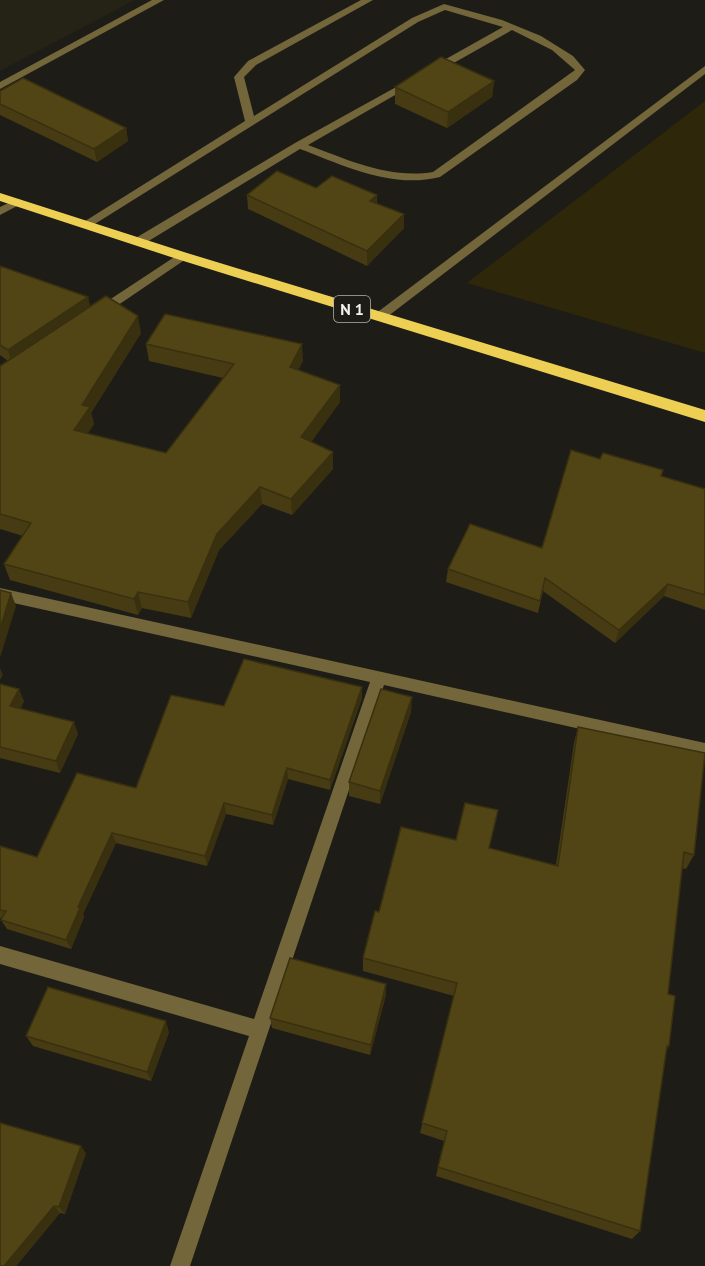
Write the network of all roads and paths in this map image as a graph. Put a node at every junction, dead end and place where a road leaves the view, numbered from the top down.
1 (159, 0) edge
2 (368, 0) edge
3 (429, 0) edge
4 (444, 7) junction
5 (511, 27) junction
6 (705, 69) edge
7 (0, 86) edge
8 (250, 123) junction
9 (299, 145) junction
10 (0, 197) edge
11 (17, 202) junction
12 (0, 212) edge
13 (86, 225) junction
14 (138, 242) junction
15 (182, 256) junction
16 (379, 317) junction
17 (86, 321) edge
18 (705, 416) edge
19 (0, 594) edge
20 (379, 678) junction
21 (705, 750) edge
22 (0, 955) edge
23 (260, 1030) junction
24 (180, 1266) edge

1 - 7 street
2 - 8 street
3 - 4 street
4 - 5 street
4 - 8 street
5 - 9 street
5 - 9 street
6 - 16 street
8 - 13 street
9 - 14 street
10 - 11 highway, N 1
11 - 12 street
11 - 13 highway, N 1
13 - 14 highway, N 1
14 - 15 highway, N 1
15 - 16 highway, N 1
15 - 17 street
16 - 18 highway, N 1
19 - 20 street
20 - 21 street
20 - 23 street
22 - 23 street
23 - 24 street

